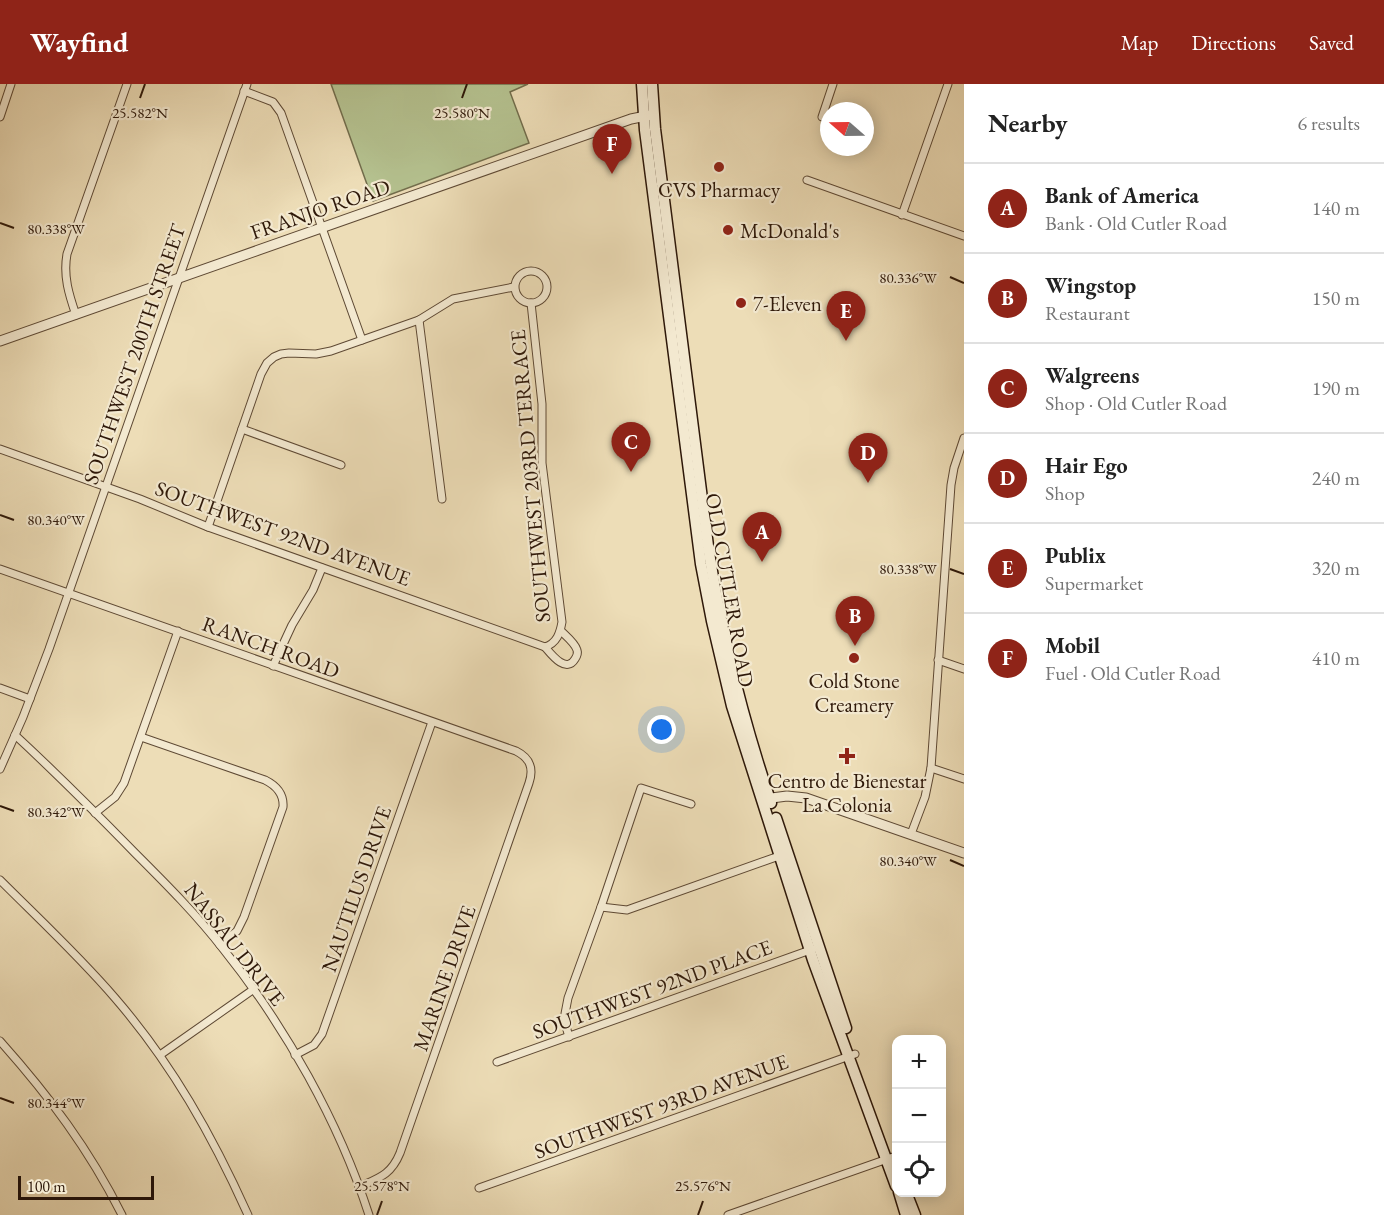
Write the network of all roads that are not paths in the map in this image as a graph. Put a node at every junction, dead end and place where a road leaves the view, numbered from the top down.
1 (11, 84) edge
2 (127, 84) edge
3 (642, 84) edge
4 (652, 84) edge
5 (833, 84) edge
6 (948, 84) edge
7 (246, 87) edge
8 (827, 102) edge
9 (649, 115) junction
10 (0, 117) edge
11 (807, 180) dead end
12 (902, 214) junction
13 (322, 228) junction
14 (964, 236) edge
15 (178, 278) junction
16 (514, 287) junction
17 (531, 303) junction
18 (76, 315) junction
19 (419, 320) junction
20 (362, 340) junction
21 (0, 341) edge
22 (687, 416) junction
23 (242, 429) junction
24 (964, 438) edge
25 (0, 449) edge
26 (341, 465) dead end
27 (105, 487) junction
28 (442, 499) dead end
29 (695, 514) junction
30 (208, 527) junction
31 (706, 528) junction
32 (322, 568) junction
33 (0, 569) edge
34 (68, 593) junction
35 (716, 620) junction
36 (178, 631) junction
37 (561, 631) junction
38 (544, 647) junction
39 (938, 660) junction
40 (273, 666) junction
41 (964, 669) edge
42 (0, 688) edge
43 (30, 699) junction
44 (432, 722) junction
45 (15, 735) junction
46 (141, 737) junction
47 (529, 761) joint
48 (931, 768) junction
49 (0, 769) edge
50 (964, 779) edge
51 (766, 799) junction
52 (691, 804) dead end
53 (95, 813) junction
54 (911, 834) junction
55 (964, 853) edge
56 (779, 856) junction
57 (0, 880) edge
58 (601, 907) junction
59 (220, 945) junction
60 (814, 949) junction
61 (254, 989) junction
62 (569, 1037) junction
63 (0, 1041) edge
64 (160, 1055) junction
65 (295, 1055) junction
66 (852, 1055) junction
67 (497, 1062) dead end
68 (892, 1161) edge
69 (359, 1187) junction
70 (478, 1188) dead end
71 (901, 1197) edge
72 (908, 1197) edge
73 (122, 1215) edge
74 (248, 1215) edge
75 (369, 1215) edge
76 (728, 1215) edge
77 (906, 1215) edge
78 (915, 1215) edge

1 - 10 street
2 - 18 street
3 - 9 main road, OLD CUTLER ROAD
4 - 9 main road, OLD CUTLER ROAD
5 - 8 street
6 - 12 street
7 - 13 street
7 - 15 street, SOUTHWEST 200TH STREET
9 - 13 street, FRANJO ROAD
9 - 22 main road, OLD CUTLER ROAD
11 - 12 street
12 - 14 street
13 - 15 street, FRANJO ROAD
13 - 20 street
15 - 18 street, FRANJO ROAD
15 - 27 street, SOUTHWEST 200TH STREET
16 - 17 street
16 - 17 street
16 - 19 street
17 - 37 street, SOUTHWEST 203RD TERRACE
18 - 21 street, FRANJO ROAD
19 - 20 street
19 - 28 street
20 - 23 street
22 - 29 main road, OLD CUTLER ROAD
22 - 31 main road, OLD CUTLER ROAD
23 - 26 street
23 - 30 street
24 - 39 street
25 - 27 street, SOUTHWEST 92ND AVENUE
27 - 30 street, SOUTHWEST 92ND AVENUE
27 - 34 street, SOUTHWEST 200TH STREET
29 - 31 main road
29 - 35 main road, OLD CUTLER ROAD
30 - 32 street, SOUTHWEST 92ND AVENUE
31 - 35 main road, OLD CUTLER ROAD
32 - 38 street, SOUTHWEST 92ND AVENUE
32 - 40 street
33 - 34 street, RANCH ROAD
34 - 36 street, RANCH ROAD
34 - 43 street, SOUTHWEST 200TH STREET
35 - 51 main road, OLD CUTLER ROAD
36 - 40 street, RANCH ROAD
36 - 46 street
37 - 38 street, SOUTHWEST 203RD TERRACE
37 - 38 street, SOUTHWEST 92ND AVENUE
39 - 41 street
39 - 48 street
40 - 44 street, RANCH ROAD
42 - 43 street
43 - 45 street, SOUTHWEST 200TH STREET
44 - 47 street, RANCH ROAD
44 - 65 street, NAUTILUS DRIVE
45 - 49 street, SOUTHWEST 200TH STREET
45 - 53 street, NASSAU DRIVE
46 - 53 street
46 - 59 street
47 - 69 street, MARINE DRIVE
48 - 50 street
48 - 54 street
51 - 54 street
51 - 56 main road, OLD CUTLER ROAD
51 - 60 main road, OLD CUTLER ROAD
52 - 58 street
53 - 59 street, NASSAU DRIVE
54 - 55 street
56 - 58 street
56 - 60 main road, OLD CUTLER ROAD
57 - 64 street
58 - 62 street
59 - 61 street, NASSAU DRIVE
60 - 62 street, SOUTHWEST 92ND PLACE
60 - 66 main road, OLD CUTLER ROAD
61 - 64 street
61 - 65 street, NASSAU DRIVE
62 - 67 street, SOUTHWEST 92ND PLACE
63 - 73 street
64 - 74 street
65 - 69 street, NASSAU DRIVE
66 - 68 main road, OLD CUTLER ROAD
66 - 70 street, SOUTHWEST 93RD AVENUE
68 - 76 street
69 - 75 street, NASSAU DRIVE
71 - 77 main road
72 - 78 main road

